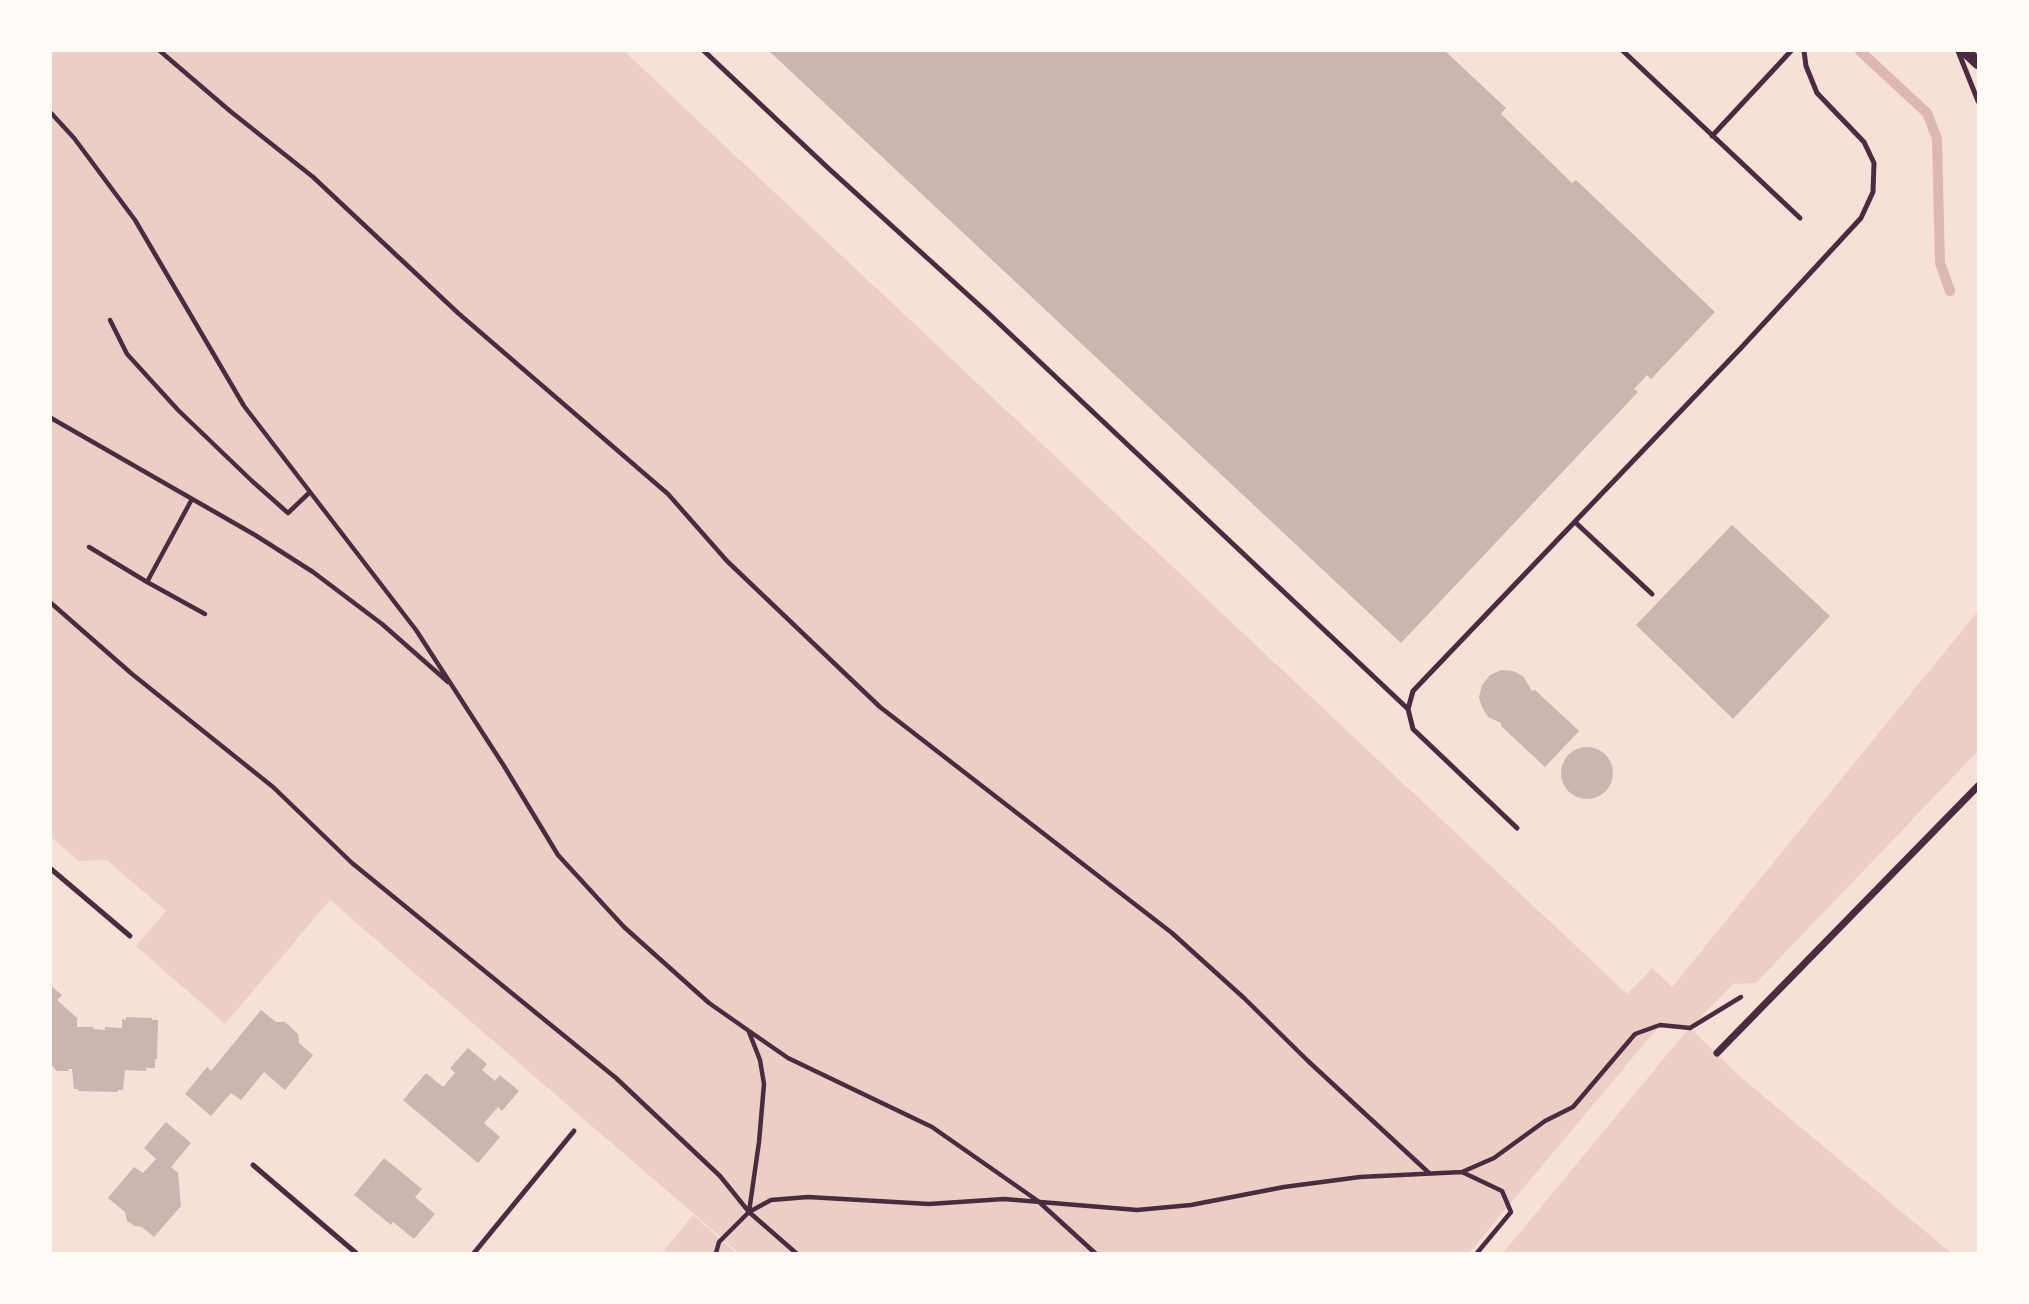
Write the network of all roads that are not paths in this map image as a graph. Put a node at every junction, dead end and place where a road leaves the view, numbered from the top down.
1 (704, 51) edge
2 (1623, 51) edge
3 (1791, 51) edge
4 (1804, 51) edge
5 (1958, 51) edge
6 (1965, 51) edge
7 (1978, 63) edge
8 (1978, 101) edge
9 (1712, 136) junction
10 (1800, 218) dead end
11 (1575, 522) junction
12 (1653, 594) dead end
13 (1408, 709) junction
14 (1978, 786) edge
15 (1517, 828) dead end
16 (51, 869) edge
17 (130, 936) dead end
18 (1717, 1053) dead end
19 (574, 1131) dead end
20 (253, 1165) dead end
21 (356, 1253) edge
22 (474, 1253) edge

1 - 13 lane
2 - 9 lane
3 - 9 lane
4 - 11 lane
5 - 8 lane
6 - 7 street
9 - 10 lane
11 - 12 lane
11 - 13 lane
13 - 15 lane
14 - 18 street
16 - 17 lane
19 - 22 lane
20 - 21 lane

